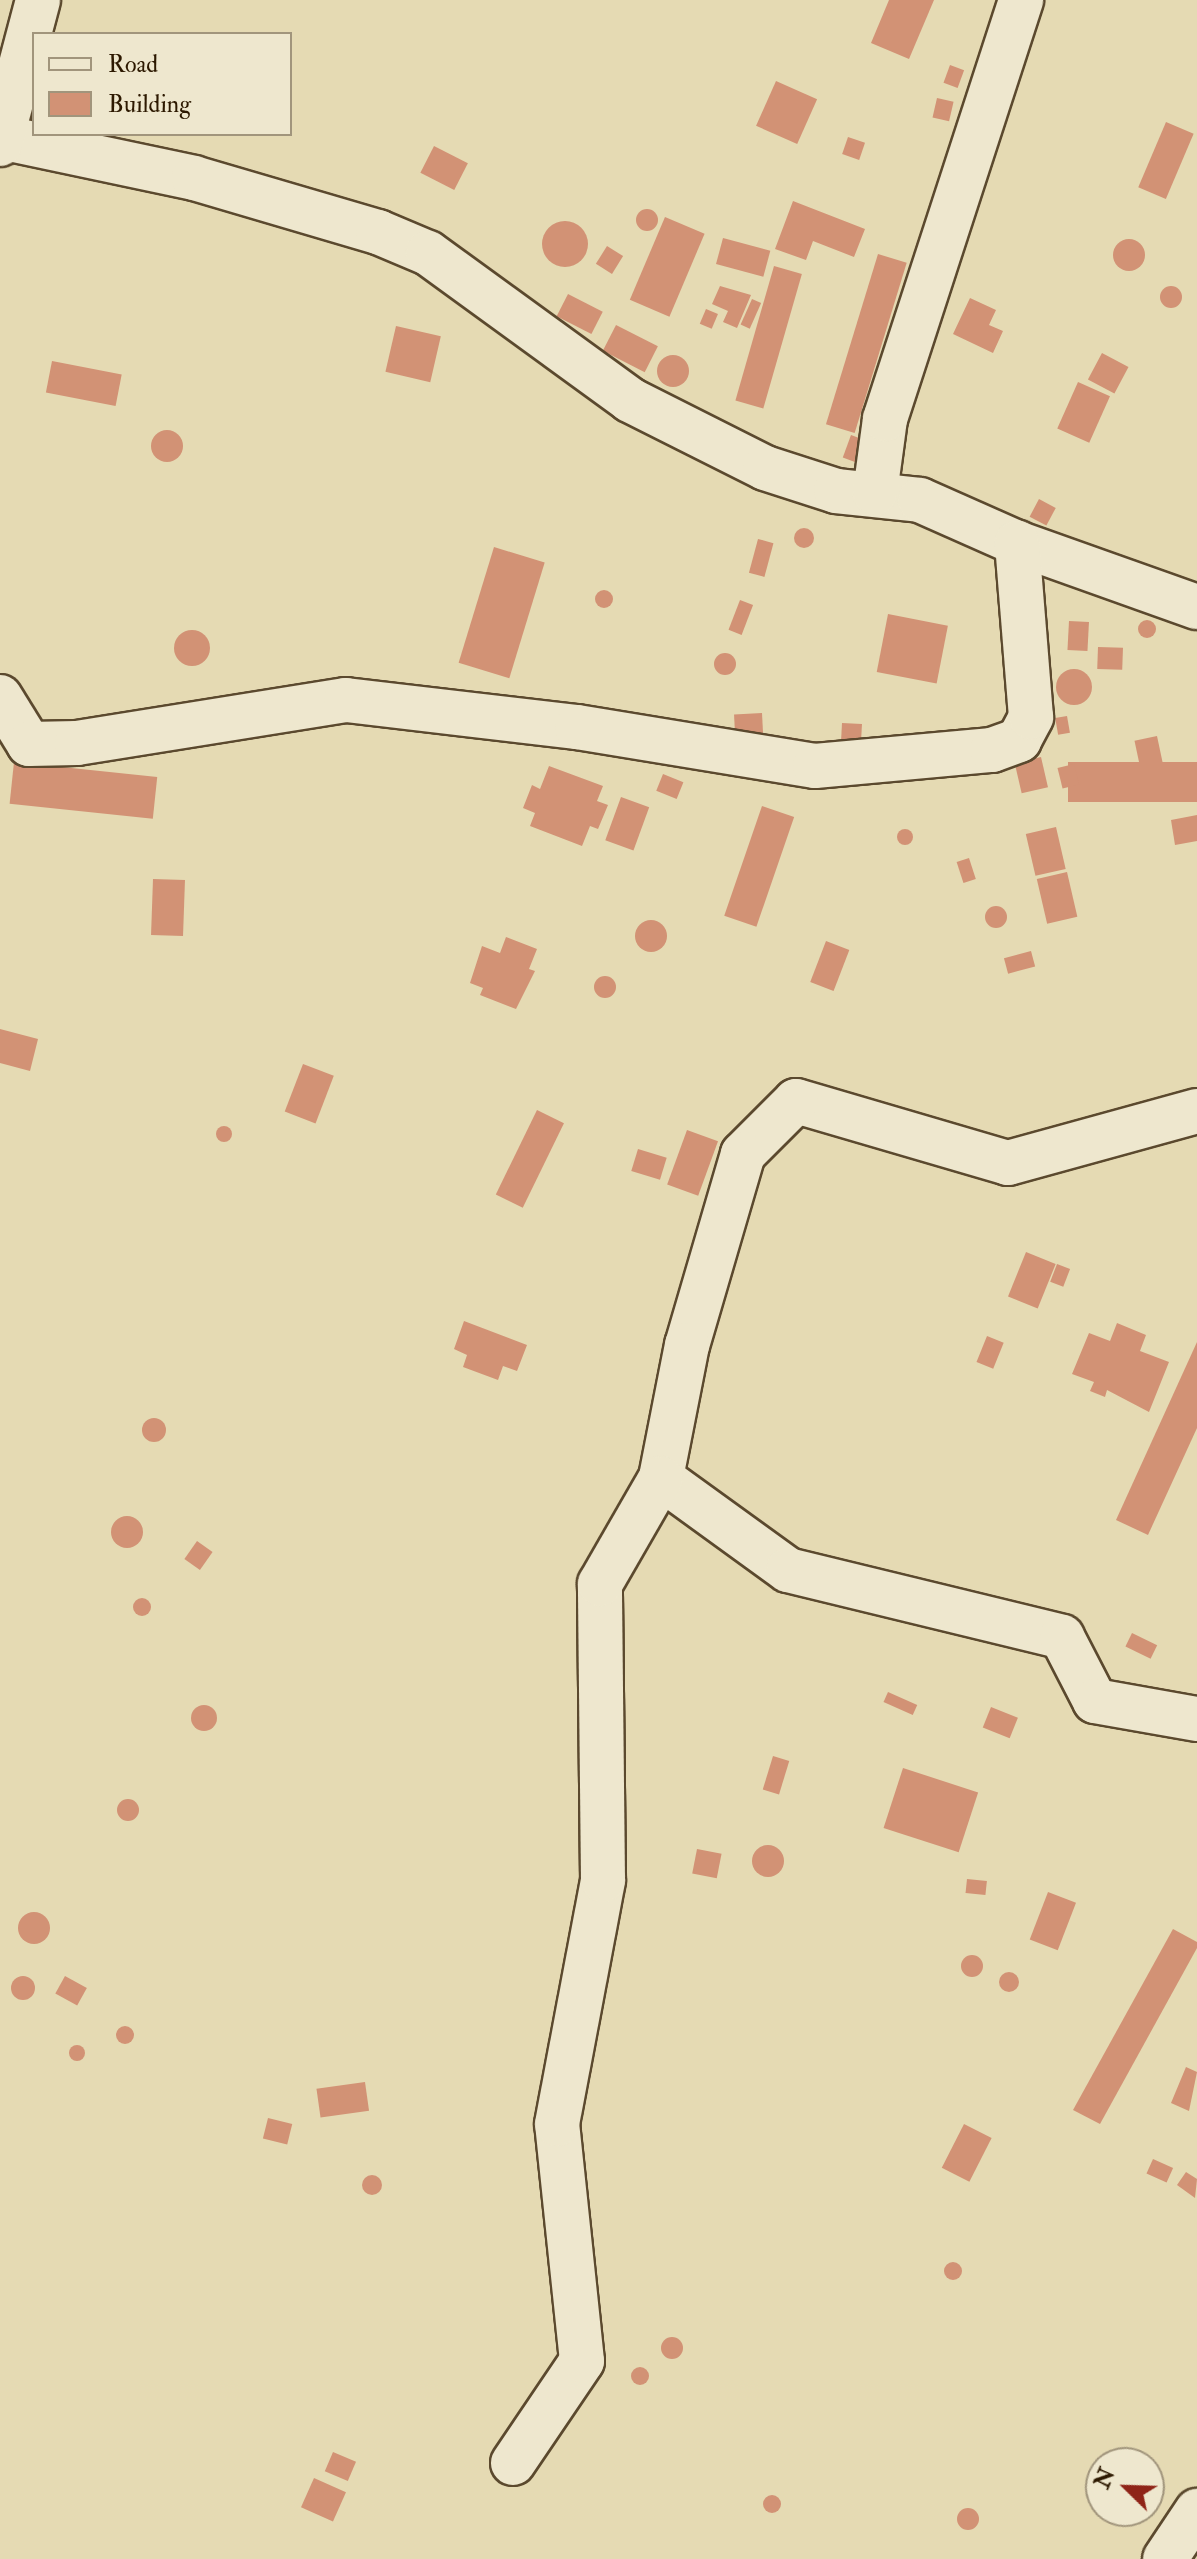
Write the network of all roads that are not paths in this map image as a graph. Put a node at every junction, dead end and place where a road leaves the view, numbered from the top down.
1 (38, 0) edge
2 (1021, 0) edge
3 (1, 140) edge
4 (875, 493) junction
5 (1017, 543) junction
6 (1197, 607) edge
7 (0, 697) edge
8 (1197, 1111) edge
9 (661, 1478) junction
10 (1197, 1719) edge
11 (513, 2463) dead end
12 (1197, 2511) edge
13 (1165, 2559) edge

1 - 3 street
2 - 4 street
3 - 4 street
4 - 5 street
5 - 6 street
5 - 7 street
8 - 9 street
9 - 10 street
9 - 11 street
12 - 13 street

